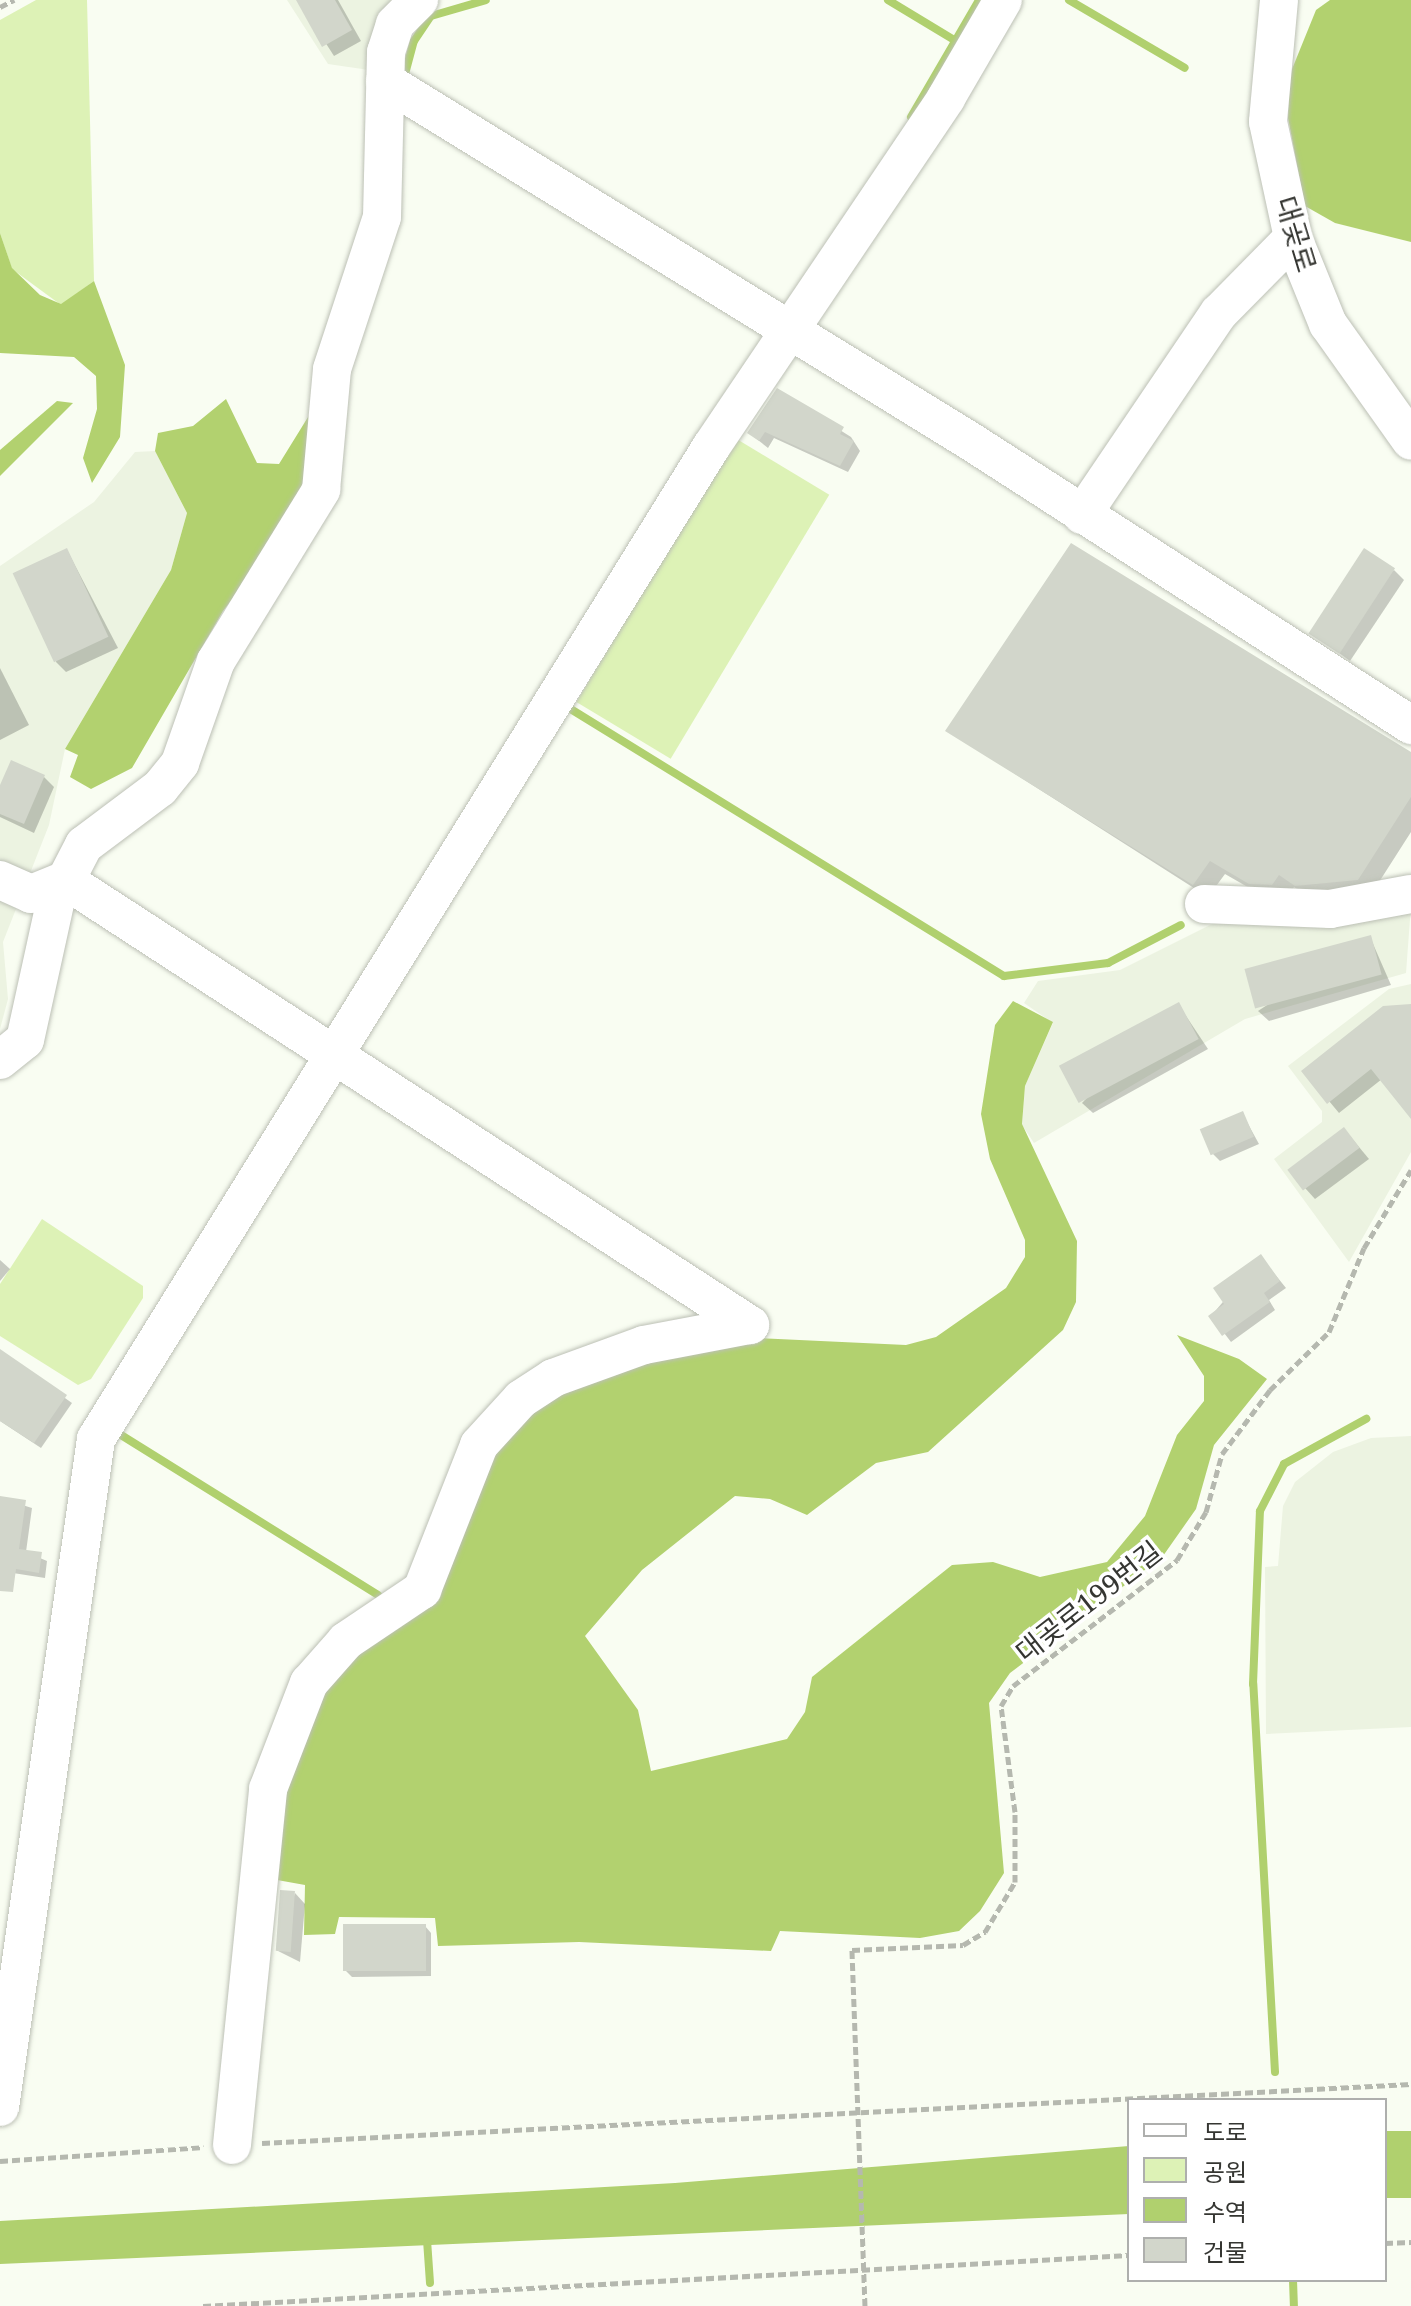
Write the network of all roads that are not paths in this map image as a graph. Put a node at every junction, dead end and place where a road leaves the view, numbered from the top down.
1 (419, 0) edge
2 (1003, 0) edge
3 (1279, 0) edge
4 (385, 81) junction
5 (1293, 238) junction
6 (790, 333) junction
7 (1411, 441) edge
8 (1082, 515) junction
9 (1411, 725) edge
10 (0, 880) edge
11 (65, 880) junction
12 (1411, 894) edge
13 (1204, 904) dead end
14 (333, 1054) junction
15 (0, 1060) edge
16 (0, 2107) edge
17 (232, 2145) road end

1 - 4 street
2 - 6 street
3 - 5 street, 대곶로
4 - 6 street
4 - 11 street
5 - 7 street, 대곶로
5 - 8 street
6 - 8 street
6 - 14 street
8 - 9 street
10 - 11 street
11 - 14 street
11 - 15 street
12 - 13 street
14 - 16 street
14 - 17 street

